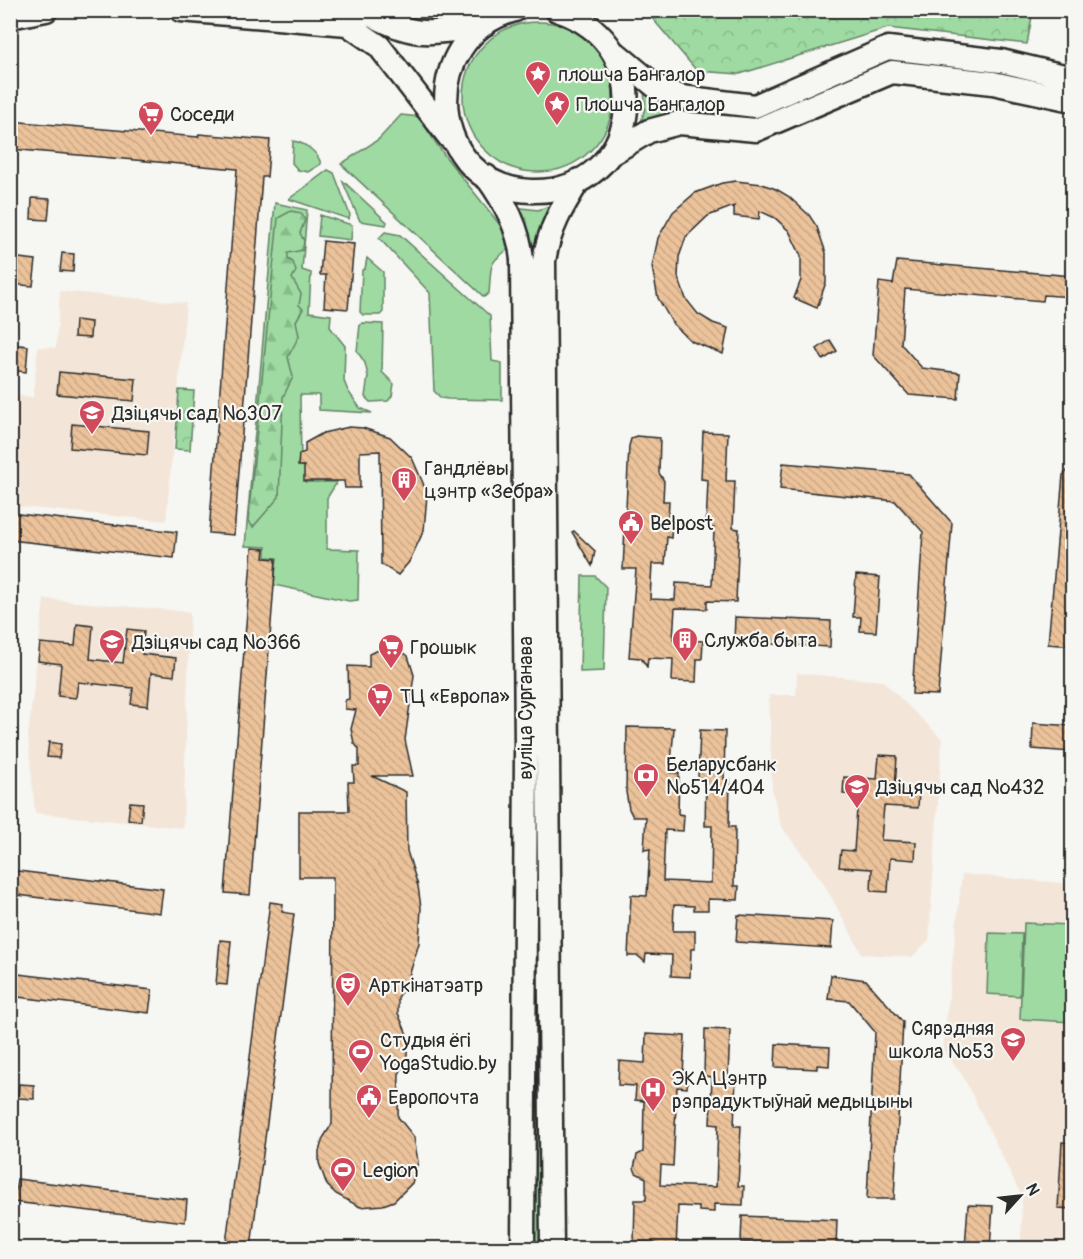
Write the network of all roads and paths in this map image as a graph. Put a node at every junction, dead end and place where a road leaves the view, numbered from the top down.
1 (46, 10) edge
2 (181, 10) edge
3 (364, 10) edge
4 (515, 10) edge
5 (557, 10) edge
6 (10, 17) edge
7 (490, 19) edge
8 (588, 20) edge
9 (614, 52) junction
10 (1072, 78) edge
11 (1072, 100) edge
12 (464, 155) junction
13 (608, 156) junction
14 (486, 176) junction
15 (579, 180) junction
16 (523, 1248) edge
17 (552, 1248) edge

1 - 6 main road
2 - 12 main road
3 - 7 main road
4 - 7 main road
5 - 8 main road
7 - 12 main road
8 - 9 main road
9 - 10 main road
9 - 13 main road
11 - 13 main road
12 - 14 main road
13 - 15 main road
14 - 15 main road
14 - 16 main road, вуліца Сурганава
15 - 17 main road, вуліца Сурганава

